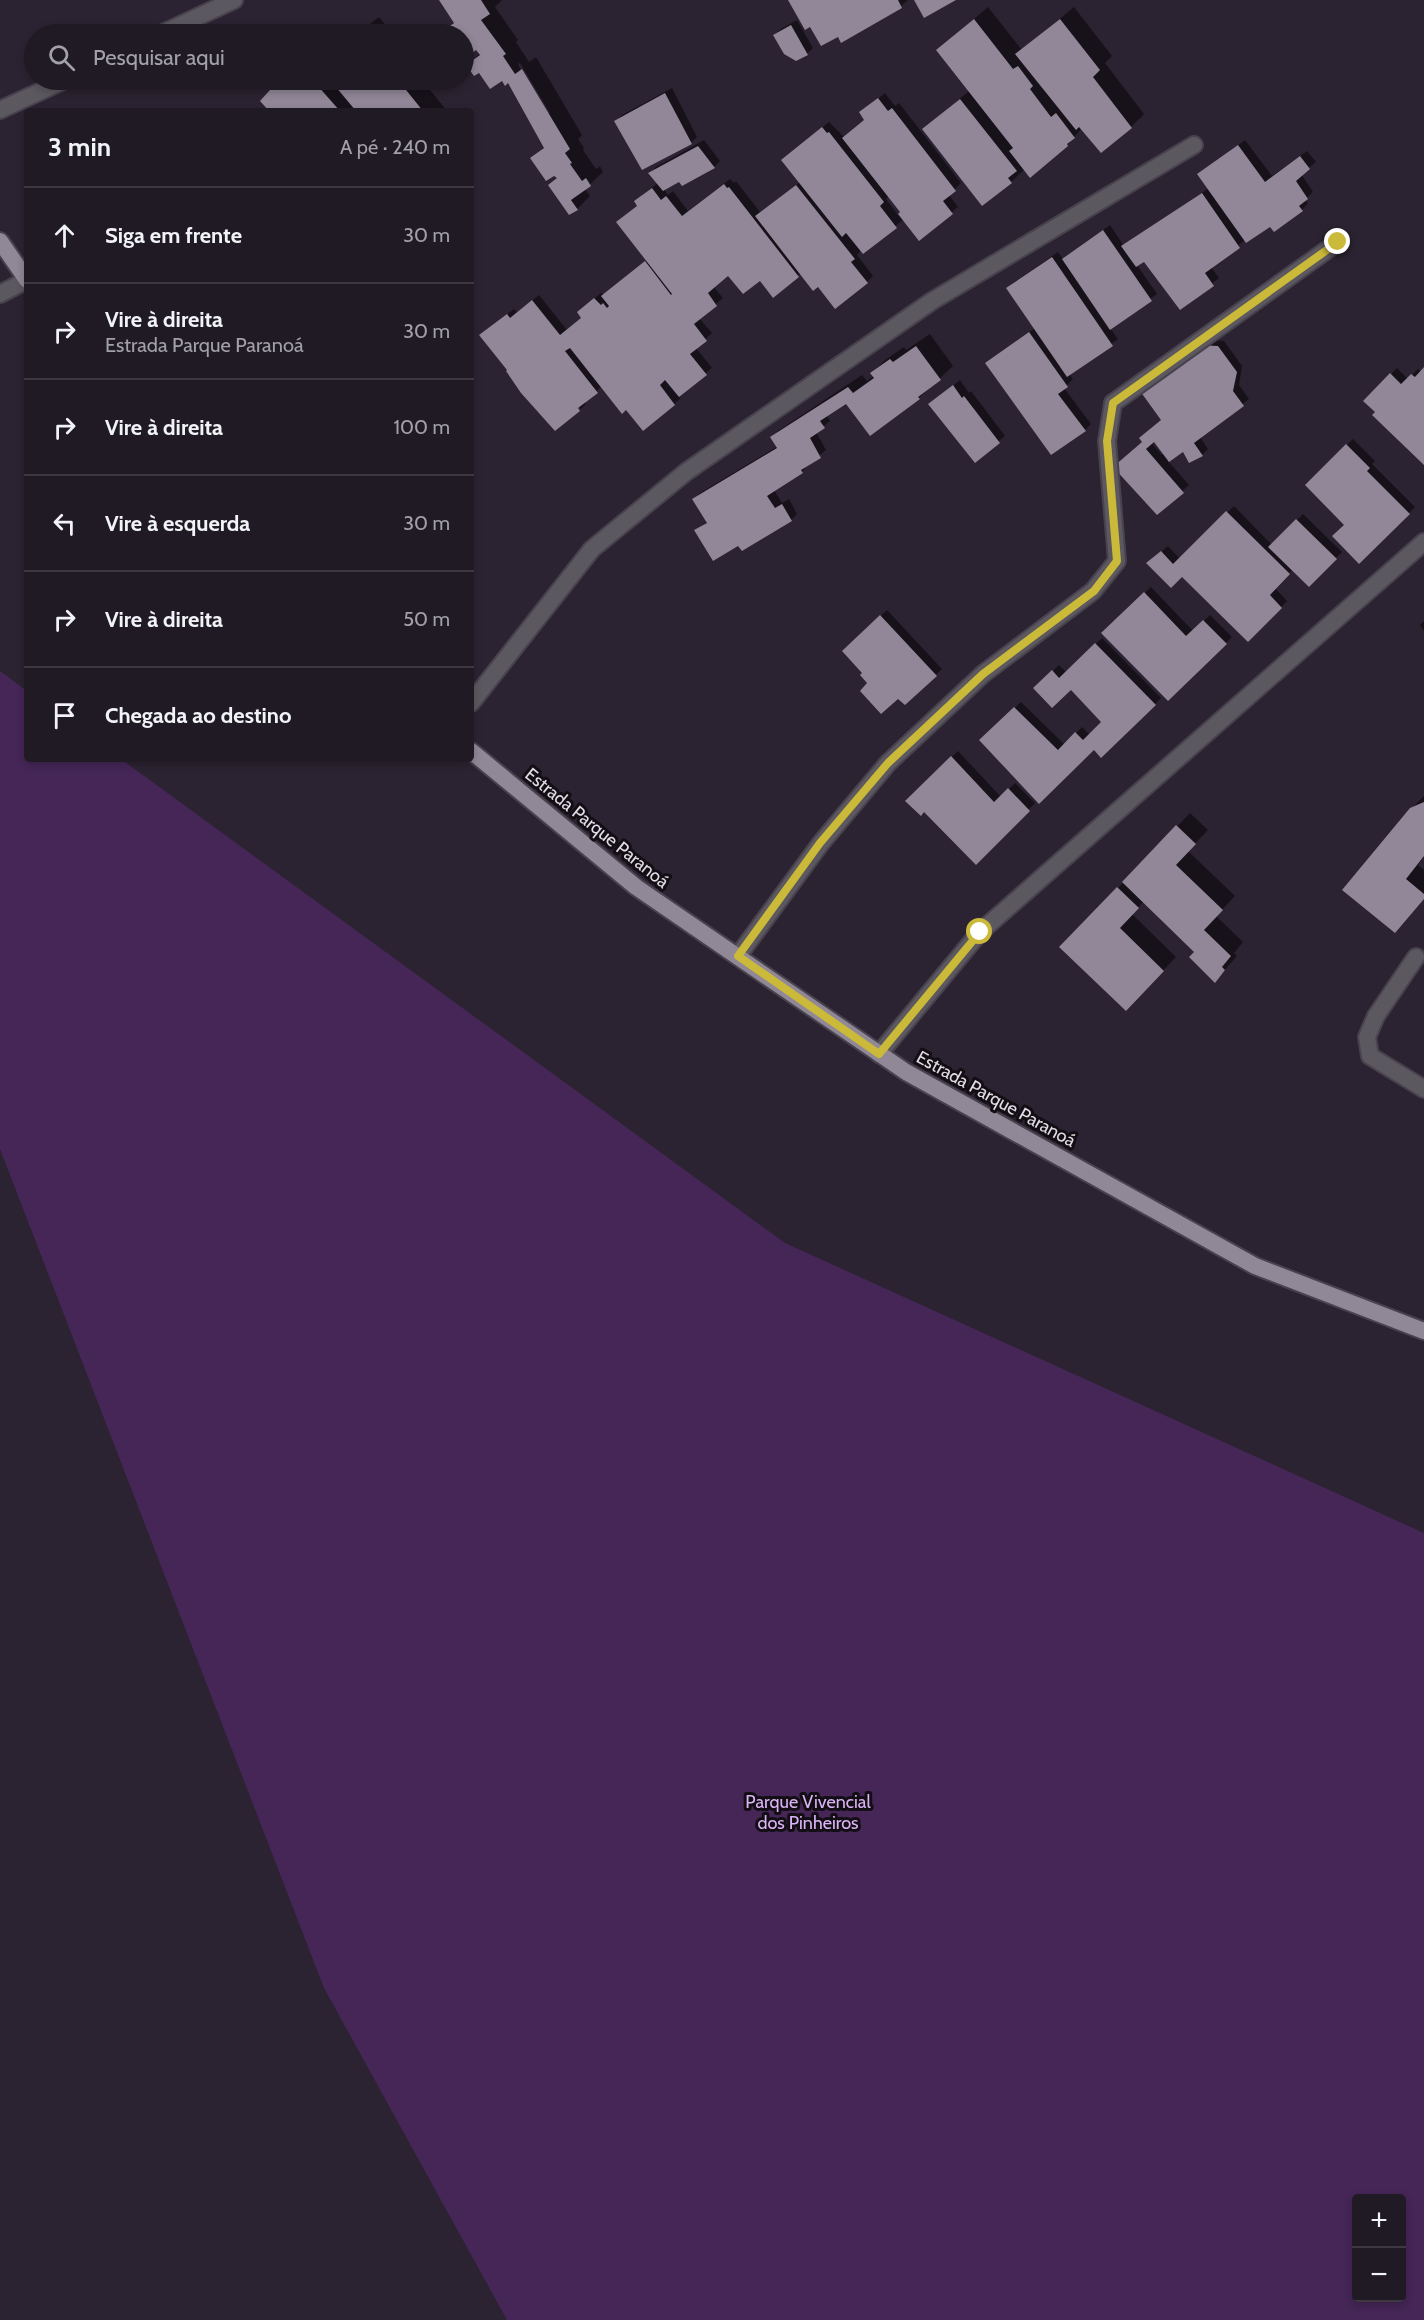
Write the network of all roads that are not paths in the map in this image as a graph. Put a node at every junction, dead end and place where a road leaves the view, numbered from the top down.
1 (234, 0) edge
2 (182, 24) edge
3 (43, 90) edge
4 (0, 110) edge
5 (1194, 145) dead end
6 (0, 241) edge
7 (1338, 242) dead end
8 (24, 276) edge
9 (24, 282) edge
10 (0, 294) edge
11 (1424, 542) edge
12 (474, 699) edge
13 (474, 753) edge
14 (738, 956) junction
15 (1416, 957) dead end
16 (879, 1054) junction
17 (1424, 1089) edge
18 (1424, 1331) edge

1 - 2 street
3 - 4 street
5 - 12 street
6 - 8 main road
7 - 14 street
9 - 10 street
11 - 16 street
13 - 14 main road, Estrada Parque Paranoá
14 - 16 main road, Estrada Parque Paranoá
15 - 17 street
16 - 18 main road, Estrada Parque Paranoá

